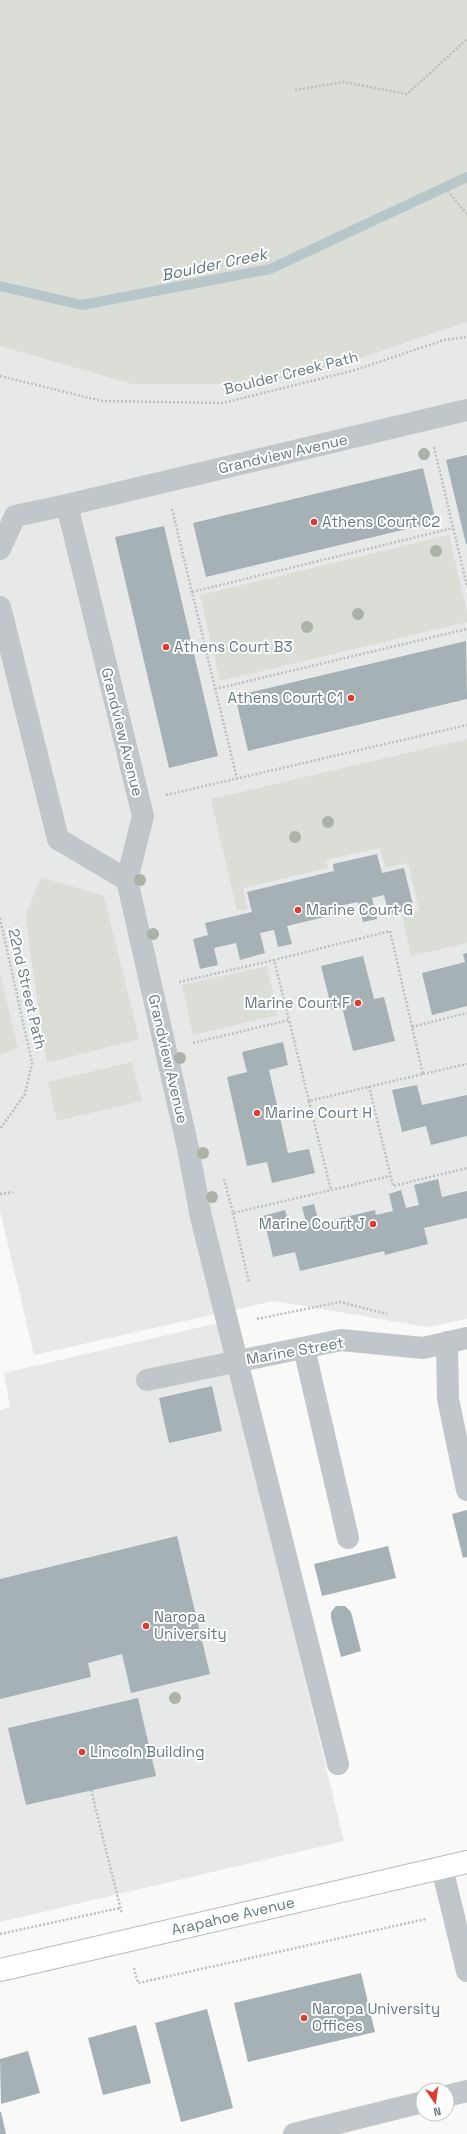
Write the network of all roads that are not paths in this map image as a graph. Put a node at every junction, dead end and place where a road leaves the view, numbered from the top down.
1 (467, 410) edge
2 (66, 505) junction
3 (0, 549) edge
4 (0, 607) edge
5 (127, 880) junction
6 (457, 1340) edge
7 (304, 1348) junction
8 (236, 1360) junction
9 (147, 1380) dead end
10 (467, 1490) edge
11 (348, 1538) dead end
12 (338, 1764) dead end
13 (467, 1862) edge
14 (442, 1868) junction
15 (0, 1970) edge
16 (467, 1972) edge
17 (467, 2091) edge
18 (455, 2094) edge
19 (415, 2104) edge
20 (294, 2134) edge

1 - 2 street, Grandview Avenue
2 - 3 street
2 - 5 street, Grandview Avenue
4 - 5 street
5 - 8 street, Grandview Avenue
6 - 7 street, Marine Street
6 - 10 street
7 - 8 street, Marine Street
7 - 11 street
8 - 9 street, Marine Street
8 - 12 street, Grandview Avenue
13 - 14 main road, Arapahoe Avenue
14 - 15 main road, Arapahoe Avenue
14 - 16 street
17 - 18 street
19 - 20 street

